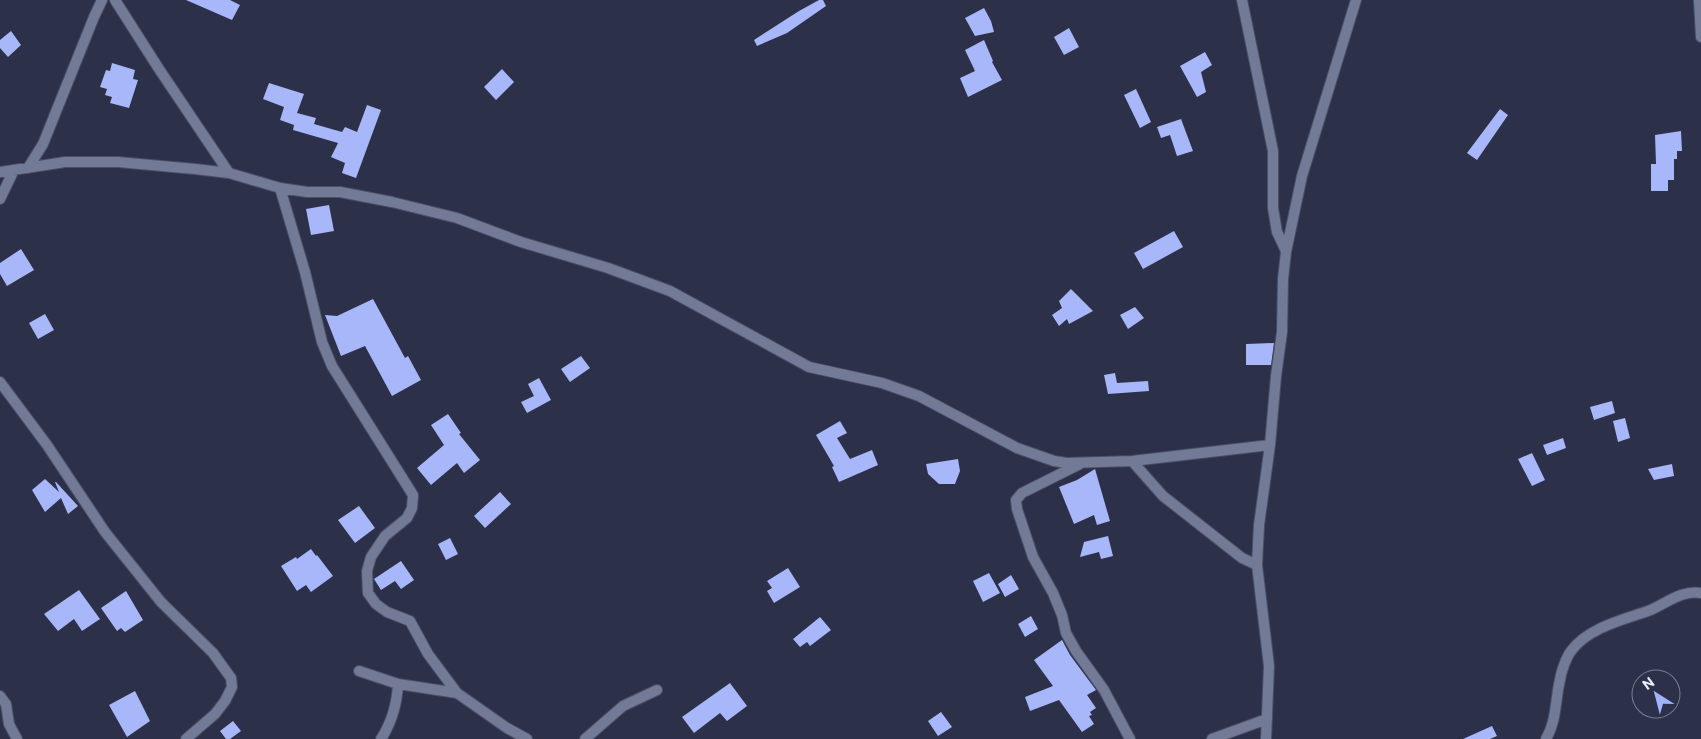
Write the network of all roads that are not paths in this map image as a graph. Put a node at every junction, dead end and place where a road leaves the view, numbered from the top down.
1 (102, 0) edge
2 (115, 0) edge
3 (1242, 0) edge
4 (1356, 0) edge
5 (1699, 0) edge
6 (1701, 37) edge
7 (28, 168) junction
8 (14, 170) junction
9 (0, 172) edge
10 (229, 173) junction
11 (280, 188) junction
12 (0, 199) edge
13 (1286, 252) junction
14 (0, 382) edge
15 (1270, 446) junction
16 (1132, 461) junction
17 (1083, 462) junction
18 (1257, 565) junction
19 (1701, 594) edge
20 (359, 671) dead end
21 (398, 684) junction
22 (657, 690) dead end
23 (457, 693) junction
24 (0, 696) edge
25 (1267, 719) junction
26 (17, 739) edge
27 (186, 739) edge
28 (381, 739) edge
29 (527, 739) edge
30 (585, 739) edge
31 (1130, 739) edge
32 (1212, 739) edge
33 (1266, 739) edge
34 (1546, 739) edge

1 - 7 street
2 - 10 street
3 - 13 street
4 - 13 street
5 - 6 street
7 - 8 street
7 - 10 street
8 - 9 street
8 - 12 street
10 - 11 street
11 - 17 street
11 - 23 street
13 - 15 street
14 - 27 street
15 - 16 street
15 - 18 street
16 - 17 street
16 - 18 street
17 - 31 street
18 - 25 street
19 - 34 street
20 - 21 street
21 - 23 street
21 - 28 street
22 - 30 street
23 - 29 street
24 - 26 street
25 - 32 street
25 - 33 street

